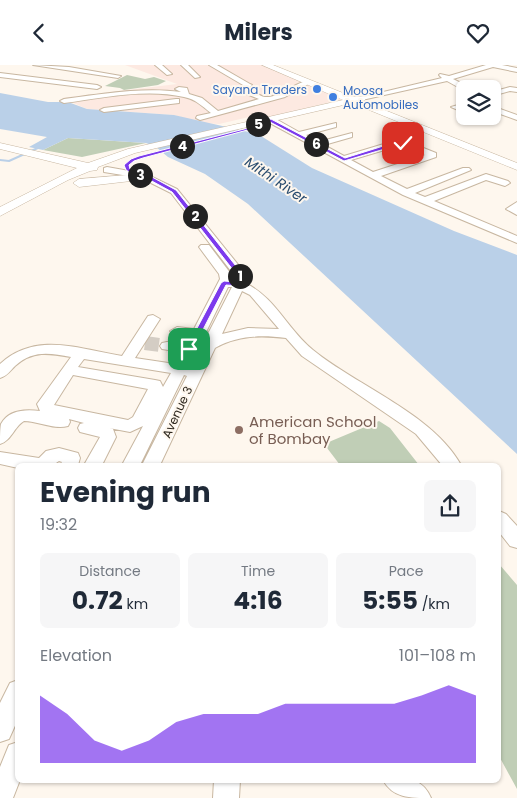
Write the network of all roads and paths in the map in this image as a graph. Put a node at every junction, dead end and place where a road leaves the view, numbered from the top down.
1 (41, 65) edge
2 (158, 65) edge
3 (184, 65) edge
4 (212, 65) edge
5 (266, 65) edge
6 (278, 65) edge
7 (457, 65) edge
8 (493, 65) edge
9 (82, 68) edge
10 (69, 69) dead end
11 (517, 69) edge
12 (107, 70) junction
13 (471, 72) junction
14 (435, 73) dead end
15 (169, 74) dead end
16 (0, 75) edge
17 (118, 76) dead end
18 (19, 77) junction
19 (197, 77) dead end
20 (449, 78) junction
21 (59, 82) junction
22 (309, 82) junction
23 (456, 82) edge
24 (88, 86) junction
25 (173, 86) dead end
26 (97, 87) dead end
27 (517, 90) edge
28 (501, 92) edge
29 (186, 95) junction
30 (282, 95) junction
31 (506, 97) joint
32 (517, 97) edge
33 (197, 99) junction
34 (264, 99) junction
35 (357, 99) junction
36 (64, 101) dead end
37 (293, 101) dead end
38 (501, 102) edge
39 (501, 108) edge
40 (517, 108) edge
41 (104, 109) dead end
42 (501, 110) edge
43 (256, 111) dead end
44 (216, 113) junction
45 (238, 116) dead end
46 (200, 118) dead end
47 (517, 118) edge
48 (271, 121) junction
49 (333, 125) dead end
50 (301, 131) junction
51 (349, 135) dead end
52 (322, 143) junction
53 (473, 146) junction
54 (6, 150) edge
55 (127, 157) junction
56 (344, 159) junction
57 (517, 161) edge
58 (60, 163) junction
59 (517, 167) edge
60 (466, 170) dead end
61 (91, 173) junction
62 (373, 175) junction
63 (131, 177) junction
64 (505, 183) dead end
65 (53, 184) junction
66 (406, 193) junction
67 (425, 201) junction
68 (517, 205) edge
69 (517, 212) edge
70 (4, 217) edge
71 (517, 224) edge
72 (500, 233) junction
73 (517, 240) edge
74 (231, 284) junction
75 (152, 319) dead end
76 (177, 331) tunnel mouth
77 (197, 334) junction
78 (290, 334) junction
79 (167, 346) tunnel mouth
80 (208, 346) junction
81 (189, 349) junction
82 (80, 354) junction
83 (126, 361) junction
84 (69, 370) junction
85 (178, 370) junction
86 (196, 372) junction
87 (0, 373) edge
88 (146, 420) junction
89 (0, 438) edge
90 (0, 458) edge
91 (28, 463) edge
92 (44, 463) edge
93 (70, 463) edge
94 (94, 463) edge
95 (132, 463) edge
96 (152, 463) edge
97 (450, 463) edge
98 (501, 521) edge
99 (517, 540) edge
100 (13, 694) edge
101 (6, 722) edge
102 (15, 761) edge
103 (227, 783) edge
104 (400, 783) edge
105 (0, 798) edge
106 (226, 798) edge
107 (418, 798) edge

1 - 10 street
1 - 18 street
2 - 15 street
3 - 19 street
4 - 34 street
5 - 22 main road
6 - 35 main road
7 - 13 street
8 - 11 street
8 - 13 street
9 - 12 street
9 - 21 street
12 - 17 street
12 - 24 street
13 - 20 street
14 - 20 street
16 - 18 street
18 - 21 street
20 - 23 street
20 - 35 street
21 - 24 street
22 - 30 street
22 - 35 main road
24 - 26 street
25 - 29 street
27 - 28 street
29 - 33 street
29 - 36 street
30 - 34 street
30 - 37 street
31 - 32 street
31 - 38 street
33 - 41 street
33 - 44 street
34 - 44 street
35 - 48 main road
35 - 53 main road
39 - 40 street
42 - 47 street
43 - 45 street
44 - 46 street
48 - 50 street
48 - 55 main road
49 - 50 street
50 - 52 street
51 - 52 street
52 - 56 street
53 - 57 main road
53 - 59 main road
54 - 58 main road
55 - 58 main road
55 - 61 main road
55 - 61 main road
55 - 63 main road
56 - 62 street
56 - 62 street
58 - 61 main road
58 - 65 main road
60 - 66 street
61 - 63 street
61 - 63 main road
61 - 65 main road
61 - 70 main road
62 - 66 street
63 - 74 street
64 - 67 street
65 - 70 main road
66 - 67 street
67 - 72 street
68 - 69 street
71 - 72 street
72 - 73 street
74 - 77 street, Avenue 3
74 - 78 street
74 - 80 street, Avenue 3
75 - 83 street
76 - 77 street
77 - 81 street, Avenue 3
78 - 80 street
78 - 97 street
79 - 81 street
80 - 86 street, Avenue 3
81 - 85 street, Avenue 3
82 - 83 street
82 - 84 street
82 - 87 street
83 - 85 street
84 - 88 street
84 - 88 street
85 - 86 street
85 - 88 street, Avenue 3
86 - 96 street, Avenue 3
88 - 95 street, Avenue 3
89 - 94 street
90 - 91 street
92 - 93 street
98 - 99 street
100 - 101 street
102 - 105 street
103 - 106 street
104 - 107 street

